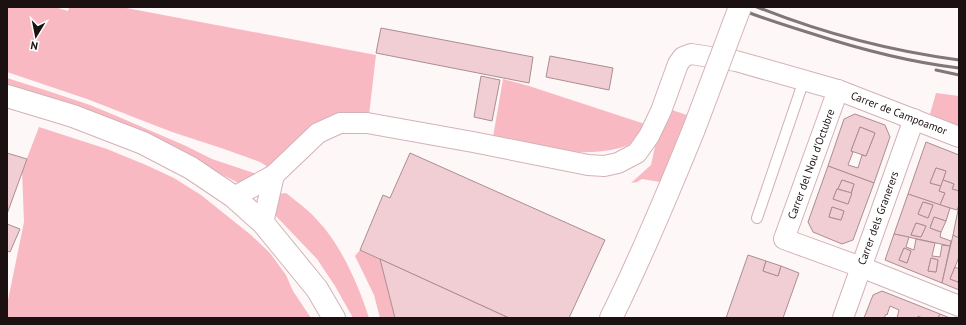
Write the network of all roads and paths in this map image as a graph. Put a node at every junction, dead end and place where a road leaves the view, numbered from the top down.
1 (740, 7) edge
2 (804, 80) junction
3 (838, 90) junction
4 (7, 96) edge
5 (914, 119) junction
6 (959, 137) edge
7 (274, 175) junction
8 (234, 197) junction
9 (756, 218) dead end
10 (263, 223) junction
11 (861, 267) junction
12 (959, 306) edge
13 (334, 318) edge
14 (611, 318) edge
15 (843, 318) edge

1 - 14 street, bridge
2 - 3 street, Carrer de Campoamor
2 - 7 street, Carrer de Campoamor
2 - 9 lane
3 - 5 street, Carrer de Campoamor
3 - 11 street, Carrer del Nou d'Octubre
4 - 8 street
5 - 6 street, Carrer de Campoamor
5 - 11 street, Carrer dels Granerers
7 - 8 street, Carrer de Campoamor
7 - 10 street
8 - 10 street
10 - 13 street
11 - 12 street
11 - 15 street, Carrer dels Granerers

